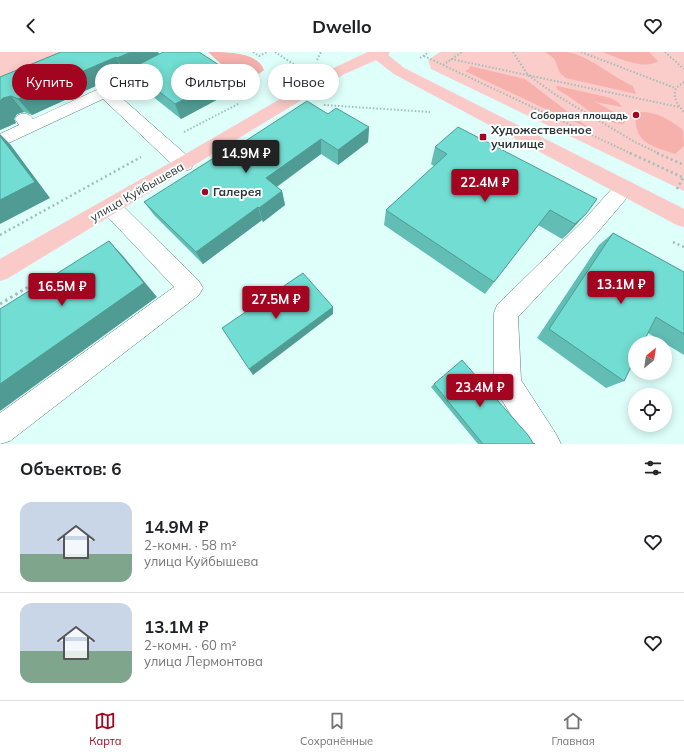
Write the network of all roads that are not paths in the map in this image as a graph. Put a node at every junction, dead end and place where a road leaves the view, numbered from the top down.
1 (379, 53) edge
2 (165, 62) edge
3 (161, 64) edge
4 (95, 96) edge
5 (114, 100) edge
6 (0, 142) edge
7 (184, 164) junction
8 (624, 188) junction
9 (111, 206) junction
10 (684, 219) edge
11 (0, 271) edge
12 (0, 431) edge
13 (546, 444) edge

1 - 7 main road, улица Куйбышева
1 - 8 main road
2 - 3 lane
4 - 6 lane
5 - 7 lane
7 - 9 main road, улица Куйбышева
8 - 10 main road
8 - 13 lane
9 - 11 main road, улица Куйбышева
9 - 12 lane

